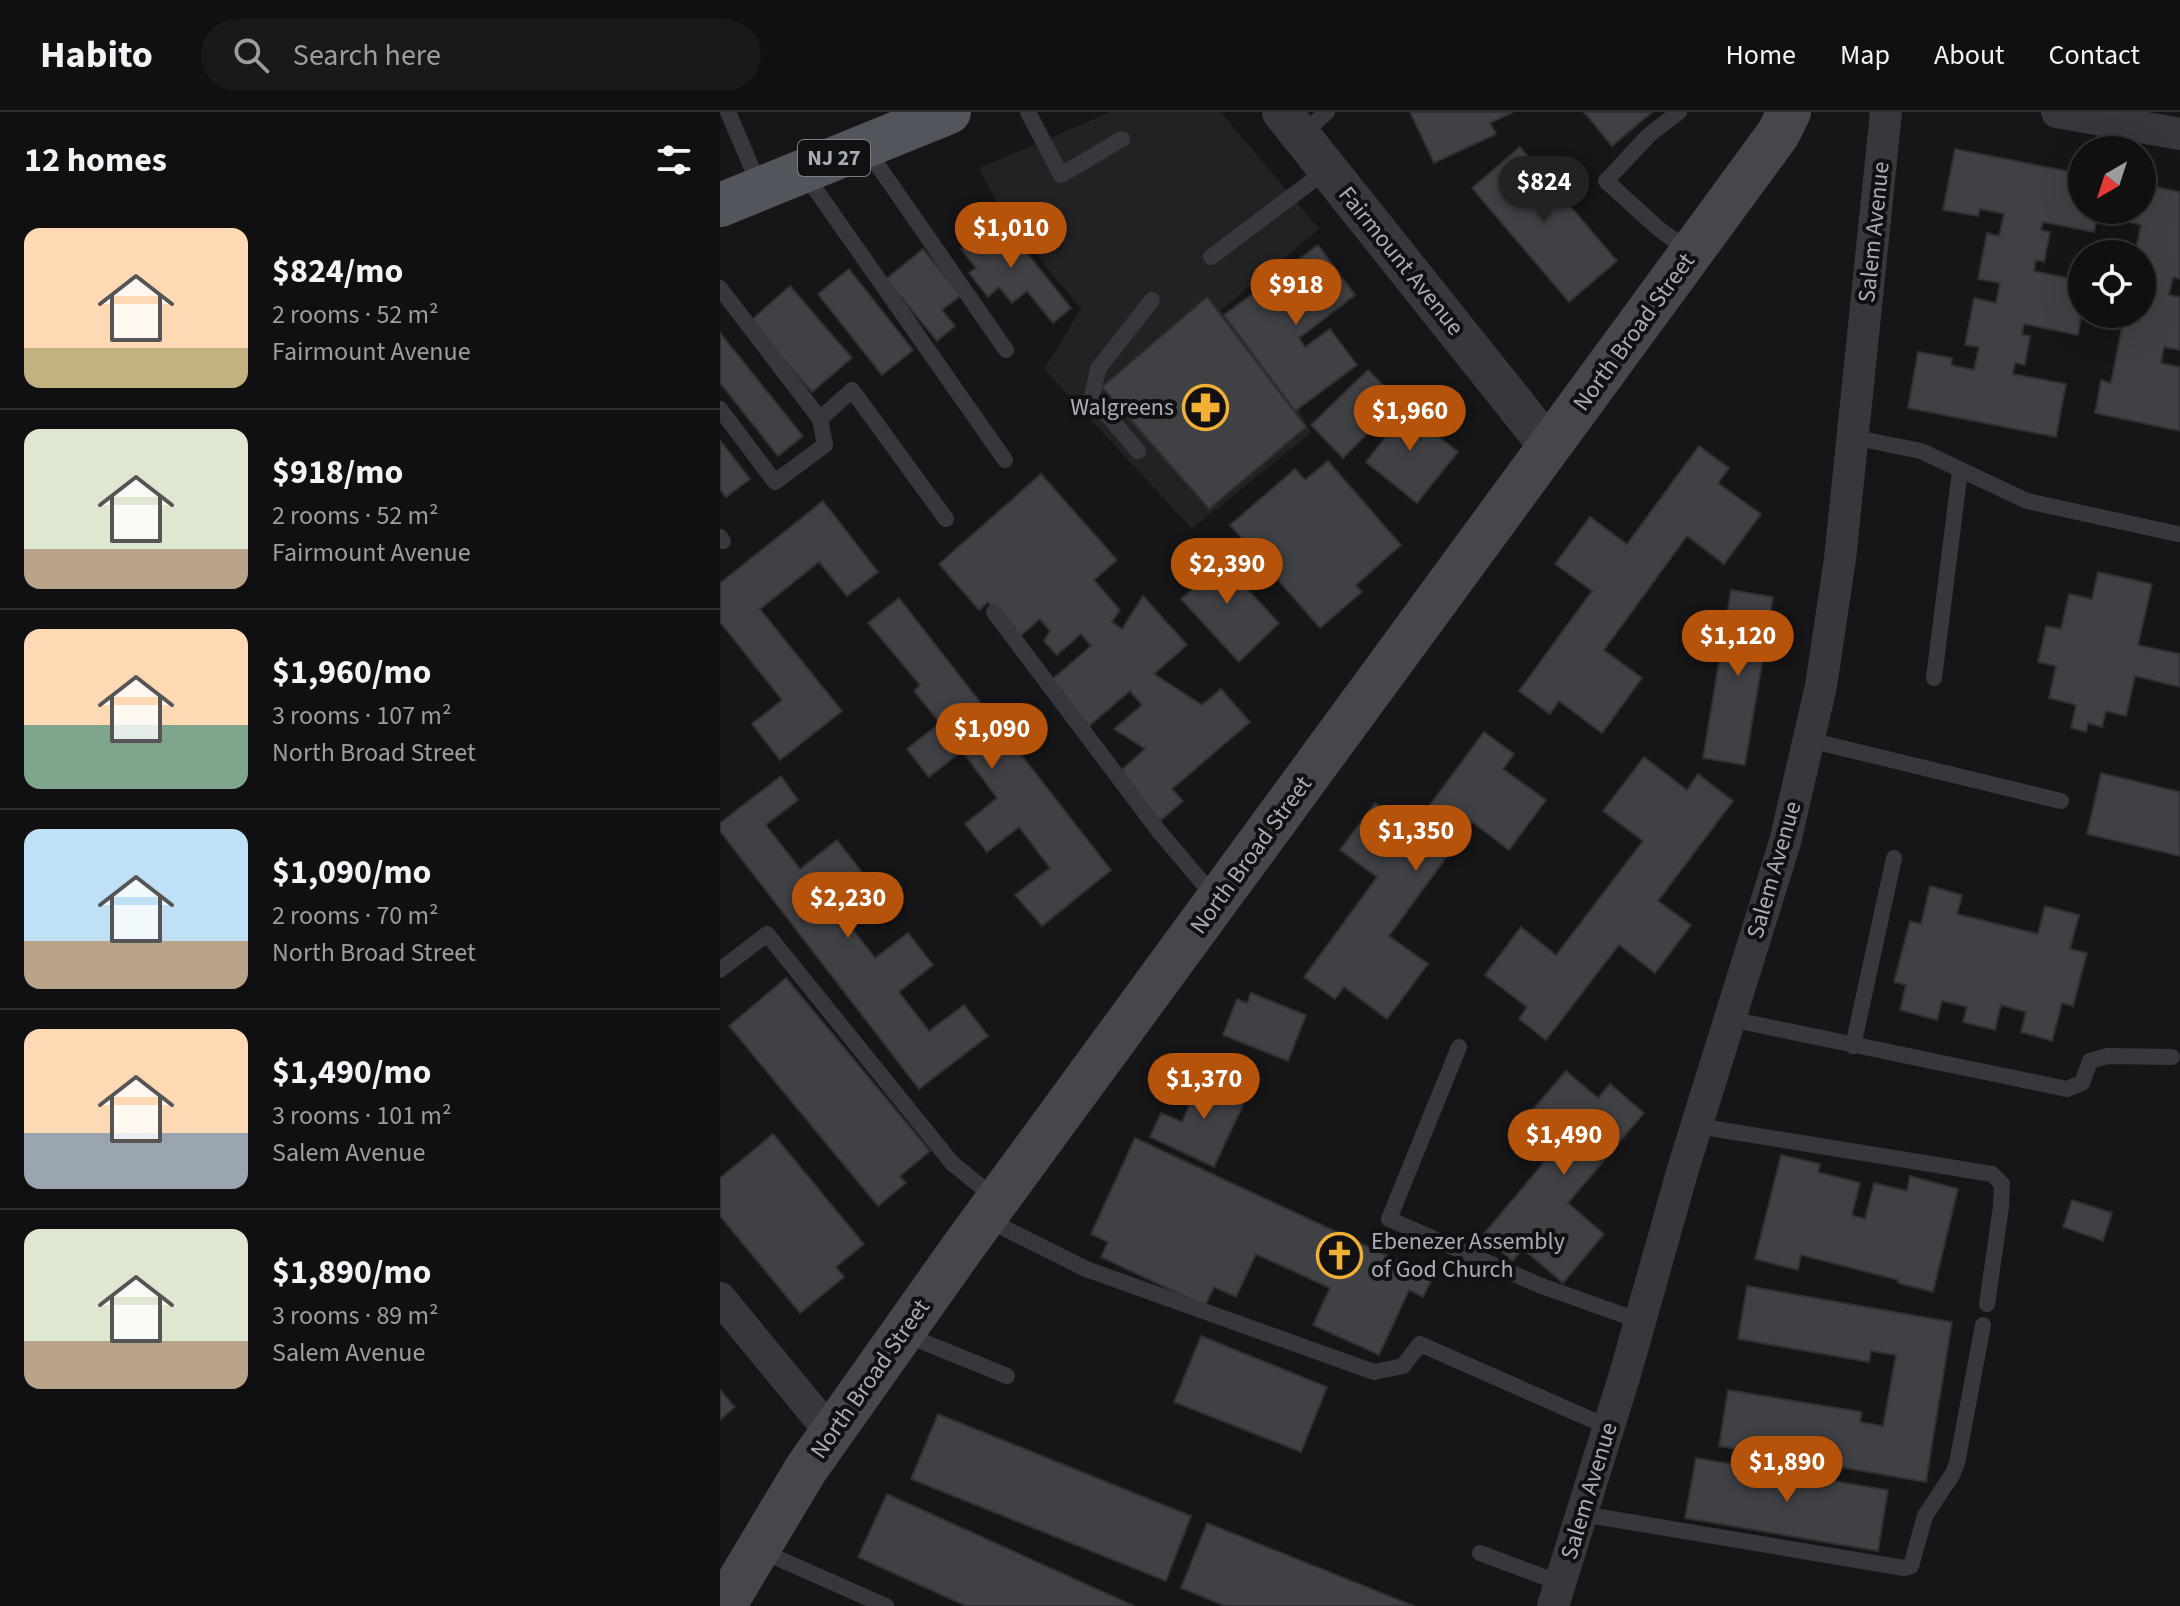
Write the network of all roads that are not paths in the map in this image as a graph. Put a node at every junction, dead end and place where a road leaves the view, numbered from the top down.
1 (728, 112) edge
2 (949, 112) edge
3 (1028, 112) edge
4 (1679, 112) edge
5 (1789, 112) edge
6 (1886, 112) edge
7 (2061, 112) edge
8 (1303, 120) edge
9 (2165, 125) edge
10 (1122, 139) dead end
11 (865, 146) junction
12 (1328, 169) junction
13 (803, 171) junction
14 (760, 188) junction
15 (720, 205) edge
16 (1691, 253) junction
17 (1211, 257) dead end
18 (720, 288) edge
19 (1152, 300) dead end
20 (1006, 350) dead end
21 (720, 409) edge
22 (820, 419) junction
23 (1852, 437) junction
24 (1550, 448) junction
25 (1138, 451) dead end
26 (1005, 460) dead end
27 (1960, 471) junction
28 (946, 519) dead end
29 (2178, 534) edge
30 (994, 612) dead end
31 (1934, 678) dead end
32 (1809, 740) junction
33 (2061, 801) dead end
34 (1894, 858) dead end
35 (1217, 901) junction
36 (720, 970) edge
37 (1730, 1019) junction
38 (1853, 1046) junction
39 (1459, 1047) dead end
40 (2172, 1057) dead end
41 (1697, 1126) junction
42 (991, 1209) junction
43 (720, 1298) edge
44 (1987, 1304) dead end
45 (1640, 1321) junction
46 (1983, 1325) dead end
47 (902, 1333) junction
48 (1007, 1376) dead end
49 (1608, 1427) junction
50 (831, 1433) junction
51 (1582, 1514) junction
52 (758, 1550) junction
53 (1480, 1553) dead end
54 (1556, 1594) edge
55 (724, 1606) edge
56 (886, 1606) edge

1 - 14 lane
2 - 11 main road, NJ 27
3 - 10 lane
4 - 16 lane
5 - 16 main road, North Broad Street
6 - 23 street, Salem Avenue
7 - 9 street
8 - 12 street, Fairmount Avenue
11 - 13 main road, NJ 27
11 - 20 lane
12 - 17 lane
12 - 24 street, Fairmount Avenue
13 - 14 main road, NJ 27
13 - 26 lane
14 - 15 main road, NJ 27
16 - 24 main road, North Broad Street
18 - 22 lane
19 - 25 lane
21 - 22 lane
22 - 28 lane
23 - 27 lane
23 - 32 street, Salem Avenue
24 - 35 main road, North Broad Street
27 - 29 lane
27 - 31 lane
30 - 35 lane
32 - 33 lane
32 - 37 street, Salem Avenue
34 - 38 lane
35 - 42 main road, North Broad Street
36 - 42 lane
37 - 38 lane
37 - 41 street, Salem Avenue
38 - 40 lane
39 - 45 lane
41 - 44 lane
41 - 45 street, Salem Avenue
42 - 47 main road, North Broad Street
42 - 49 lane
43 - 50 street
45 - 49 street, Salem Avenue
46 - 51 lane
47 - 48 lane
47 - 50 main road, North Broad Street
49 - 51 street, Salem Avenue
50 - 52 main road, North Broad Street
51 - 54 street, Salem Avenue
52 - 55 main road, North Broad Street
52 - 56 lane
53 - 54 lane

